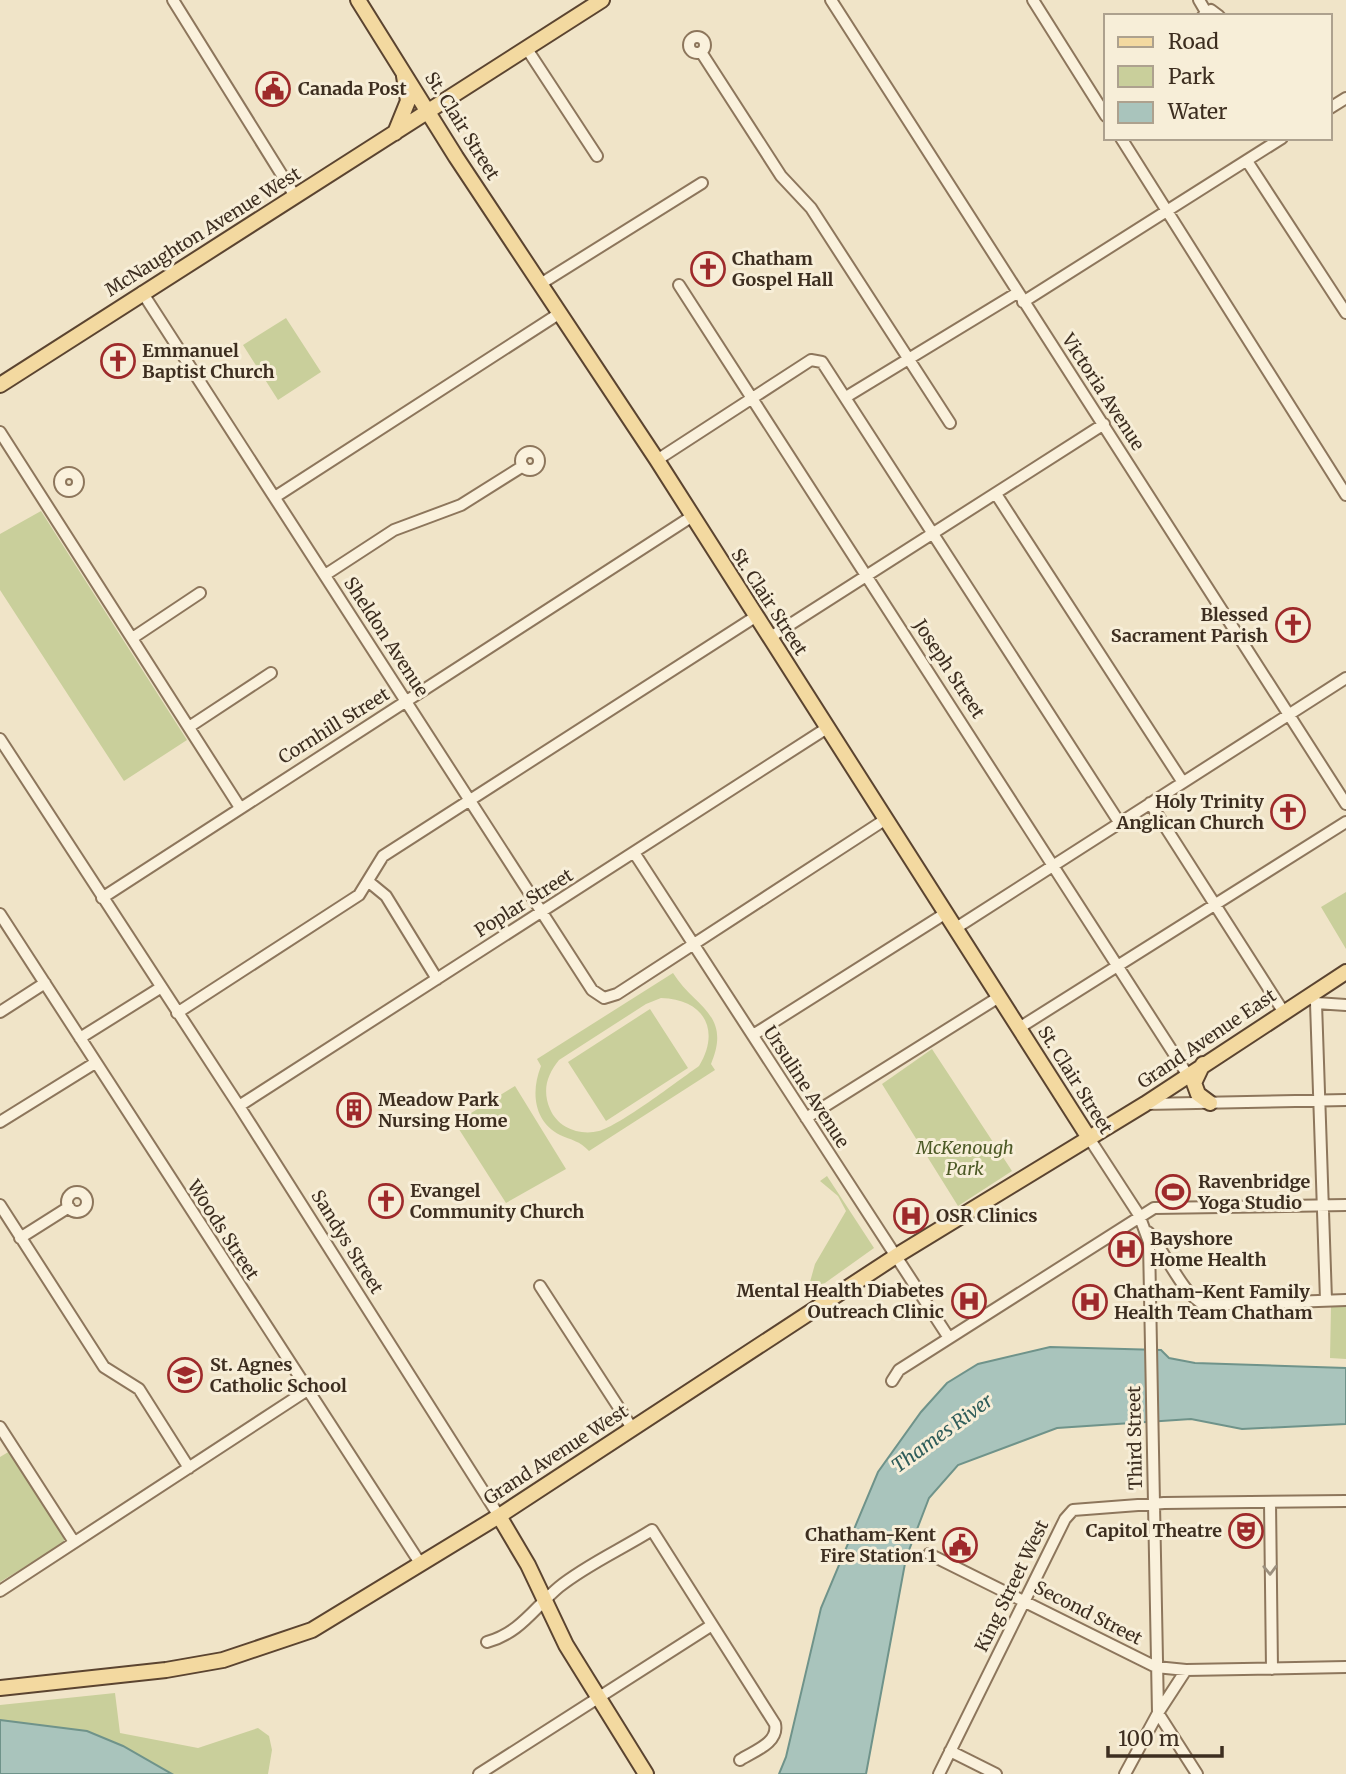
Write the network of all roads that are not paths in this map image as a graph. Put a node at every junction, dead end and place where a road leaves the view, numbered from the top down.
1 (173, 0) edge
2 (358, 0) edge
3 (831, 0) edge
4 (1033, 0) edge
5 (1199, 0) edge
6 (597, 2) edge
7 (1205, 14) edge
8 (527, 49) junction
9 (701, 52) dead end
10 (400, 64) junction
11 (428, 112) junction
12 (1104, 113) edge
13 (395, 134) junction
14 (1122, 140) edge
15 (1279, 140) edge
16 (597, 156) dead end
17 (1247, 161) junction
18 (702, 183) dead end
19 (295, 196) junction
20 (1166, 211) junction
21 (542, 283) junction
22 (679, 285) dead end
23 (142, 292) junction
24 (1020, 297) junction
25 (560, 313) junction
26 (1346, 313) edge
27 (910, 359) junction
28 (0, 385) edge
29 (846, 397) junction
30 (753, 398) junction
31 (950, 423) dead end
32 (1104, 424) junction
33 (0, 432) edge
34 (657, 460) junction
35 (523, 466) dead end
36 (61, 487) dead end
37 (996, 494) junction
38 (1346, 495) edge
39 (275, 497) junction
40 (43, 499) junction
41 (691, 517) junction
42 (933, 534) junction
43 (325, 575) junction
44 (867, 575) junction
45 (200, 593) dead end
46 (755, 617) junction
47 (134, 637) junction
48 (769, 638) junction
49 (271, 673) dead end
50 (1346, 678) edge
51 (407, 701) junction
52 (1289, 715) junction
53 (189, 727) junction
54 (827, 728) junction
55 (0, 739) edge
56 (1182, 781) junction
57 (470, 800) junction
58 (1150, 803) junction
59 (1346, 804) edge
60 (239, 806) junction
61 (886, 819) junction
62 (1119, 821) junction
63 (1346, 822) edge
64 (635, 854) junction
65 (1054, 864) junction
66 (369, 883) junction
67 (102, 898) junction
68 (1214, 905) junction
69 (542, 912) junction
70 (0, 914) edge
71 (946, 914) junction
72 (956, 928) junction
73 (693, 944) junction
74 (1118, 967) junction
75 (1346, 972) edge
76 (438, 979) junction
77 (45, 984) junction
78 (160, 988) junction
79 (999, 997) junction
80 (1314, 998) junction
81 (1346, 1005) edge
82 (1283, 1011) junction
83 (0, 1012) edge
84 (177, 1013) junction
85 (1019, 1028) junction
86 (753, 1035) junction
87 (80, 1038) junction
88 (96, 1063) junction
89 (1203, 1064) junction
90 (1187, 1074) junction
91 (1346, 1100) edge
92 (1319, 1101) junction
93 (1210, 1103) junction
94 (1145, 1104) junction
95 (239, 1106) junction
96 (806, 1118) junction
97 (0, 1122) edge
98 (1089, 1138) junction
99 (0, 1205) edge
100 (1323, 1205) junction
101 (1346, 1205) edge
102 (69, 1207) dead end
103 (1139, 1215) junction
104 (1144, 1228) junction
105 (20, 1238) junction
106 (896, 1256) junction
107 (1150, 1261) junction
108 (1173, 1265) junction
109 (540, 1286) dead end
110 (1326, 1300) junction
111 (1346, 1300) edge
112 (949, 1338) junction
113 (892, 1381) dead end
114 (306, 1391) junction
115 (0, 1427) edge
116 (632, 1428) junction
117 (189, 1468) junction
118 (1346, 1501) edge
119 (1270, 1502) junction
120 (1153, 1504) junction
121 (499, 1516) junction
122 (74, 1542) junction
123 (929, 1554) dead end
124 (420, 1563) junction
125 (0, 1591) edge
126 (1024, 1601) junction
127 (545, 1603) junction
128 (712, 1625) junction
129 (487, 1642) dead end
130 (1156, 1667) junction
131 (1346, 1667) edge
132 (1272, 1669) junction
133 (1186, 1670) junction
134 (0, 1688) edge
135 (598, 1700) junction
136 (1158, 1713) junction
137 (950, 1751) junction
138 (740, 1760) dead end
139 (485, 1772) edge
140 (646, 1774) edge
141 (939, 1774) edge
142 (996, 1774) edge
143 (1125, 1774) edge
144 (1197, 1774) edge

1 - 19 street
2 - 10 main road, St. Clair Street
3 - 24 street, Victoria Avenue
4 - 12 street
5 - 7 street
6 - 8 main road, McNaughton Avenue West
8 - 11 main road, McNaughton Avenue West
8 - 16 street
9 - 27 street
10 - 11 main road, St. Clair Street
10 - 13 main road
11 - 13 main road, McNaughton Avenue West
11 - 21 main road, St. Clair Street
13 - 19 main road, McNaughton Avenue West
14 - 20 street
15 - 17 street
17 - 20 street
17 - 26 street
18 - 21 street
19 - 23 main road, McNaughton Avenue West
20 - 24 street
20 - 38 street
21 - 25 main road, St. Clair Street
22 - 30 street, Joseph Street
23 - 28 main road, McNaughton Avenue West
23 - 39 street, Sheldon Avenue
24 - 27 street
24 - 32 street, Victoria Avenue
25 - 34 main road, St. Clair Street
25 - 39 street
27 - 29 street
27 - 31 street
29 - 30 street
29 - 42 street
30 - 34 street
30 - 44 street, Joseph Street
32 - 37 street
32 - 52 street, Victoria Avenue
33 - 40 street
34 - 41 main road, St. Clair Street
35 - 43 street
36 - 40 street
37 - 42 street
37 - 56 street
39 - 43 street, Sheldon Avenue
40 - 47 street
41 - 46 main road, St. Clair Street
41 - 51 street, Cornhill Street
42 - 44 street
42 - 62 street
43 - 51 street, Sheldon Avenue
44 - 48 street
44 - 65 street, Joseph Street
45 - 47 street
46 - 48 main road, St. Clair Street
46 - 57 street
47 - 53 street
48 - 54 main road, St. Clair Street
49 - 53 street
50 - 52 street
51 - 57 street, Sheldon Avenue
51 - 60 street, Cornhill Street
52 - 56 street
52 - 59 street, Victoria Avenue
53 - 60 street
54 - 61 main road, St. Clair Street
54 - 64 street, Poplar Street
55 - 67 street, Sandys Street
56 - 58 street
57 - 66 street
57 - 69 street, Sheldon Avenue
58 - 62 street
58 - 68 street
60 - 67 street, Cornhill Street
61 - 71 main road, St. Clair Street
61 - 73 street
62 - 65 street
63 - 68 street
64 - 69 street, Poplar Street
64 - 73 street, Ursuline Avenue
65 - 72 street
65 - 74 street, Joseph Street
66 - 76 street
66 - 84 street
67 - 78 street, Sandys Street
68 - 74 street
68 - 82 street
69 - 73 street, Sheldon Avenue
69 - 76 street, Poplar Street
70 - 77 street, Woods Street
71 - 72 main road, St. Clair Street
71 - 86 street
72 - 79 main road, St. Clair Street
73 - 86 street, Ursuline Avenue
74 - 85 street
74 - 90 street, Joseph Street
75 - 80 main road, Grand Avenue East
76 - 95 street, Poplar Street
77 - 83 street
77 - 87 street, Woods Street
78 - 84 street, Sandys Street
78 - 87 street
79 - 85 main road, St. Clair Street
79 - 96 street
80 - 81 street
80 - 82 main road, Grand Avenue East
80 - 92 street
82 - 89 main road, Grand Avenue East
84 - 95 street, Sandys Street
85 - 98 main road, St. Clair Street
86 - 96 street, Ursuline Avenue
87 - 88 street, Woods Street
88 - 97 street
88 - 114 street, Woods Street
89 - 90 main road, Grand Avenue East
89 - 93 main road
90 - 94 main road, Grand Avenue East
91 - 92 street
92 - 93 street
92 - 100 street
93 - 94 street
94 - 98 main road, Grand Avenue East
95 - 121 street, Sandys Street
96 - 106 street, Ursuline Avenue
98 - 103 street, St. Clair Street
98 - 106 main road, Grand Avenue West
99 - 105 street
100 - 101 street
100 - 103 street
100 - 110 street
102 - 105 street
103 - 104 street, St. Clair Street
103 - 112 street
104 - 107 street, Third Street
104 - 108 street
105 - 117 street
106 - 112 street, Ursuline Avenue
106 - 116 main road, Grand Avenue West
107 - 108 street
107 - 120 street, Third Street
108 - 110 street
109 - 116 street
110 - 111 street
112 - 113 street
114 - 117 street
114 - 124 street, Woods Street
115 - 122 street
116 - 121 main road, Grand Avenue West
117 - 122 street
118 - 119 street, King Street West
119 - 120 street, King Street West
119 -> 132 street
120 - 126 street, King Street West
120 - 130 street, Third Street
121 - 124 main road, Grand Avenue West
121 - 127 main road, Sandys Street
122 - 125 street
123 - 126 street, Second Street
124 - 134 main road, Grand Avenue West
126 - 130 street, Second Street
126 - 137 street, King Street West
127 - 128 street
127 - 129 street
127 - 135 main road, Sandys Street
128 - 135 street
128 - 138 street
130 - 133 street
130 - 136 street, Third Street
131 - 132 street
132 - 133 street
133 - 136 street
135 - 139 street
135 - 140 main road, Sandys Street
136 - 143 street
136 - 144 street
137 - 141 street, King Street West
137 - 142 street

